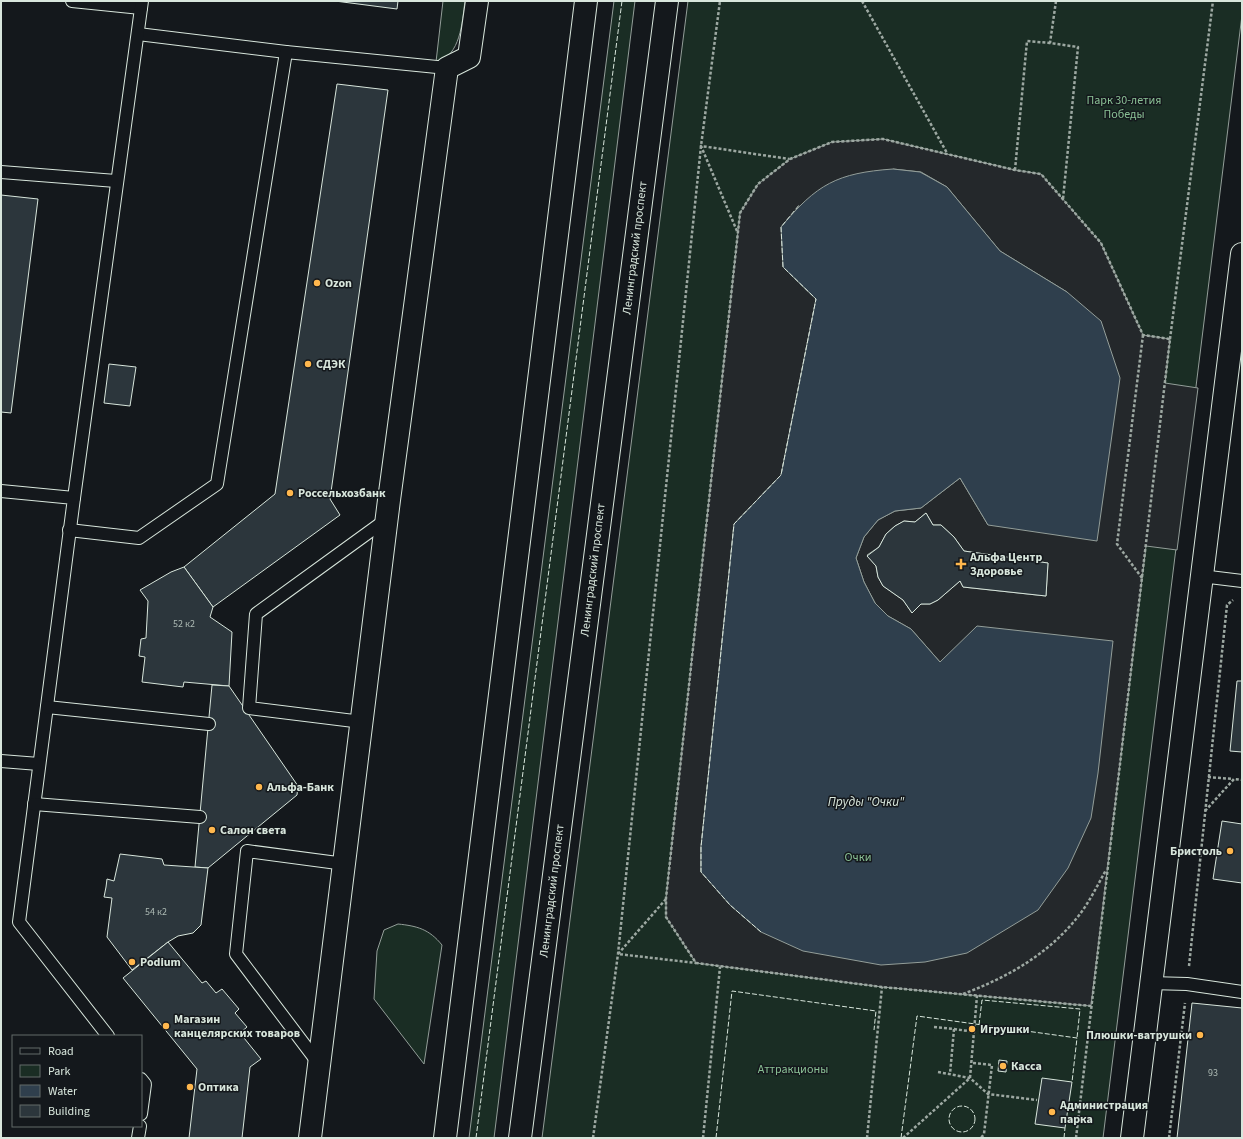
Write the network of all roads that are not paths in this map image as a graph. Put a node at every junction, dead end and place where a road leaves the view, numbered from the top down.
1 (72, 1) edge
2 (477, 1) edge
3 (586, 1) edge
4 (667, 1) edge
5 (142, 5) edge
6 (138, 34) junction
7 (286, 52) junction
8 (447, 68) junction
9 (1, 172) edge
10 (116, 181) junction
11 (1242, 254) edge
12 (1, 491) edge
13 (74, 498) junction
14 (387, 519) junction
15 (69, 530) junction
16 (1201, 576) junction
17 (1242, 581) edge
18 (46, 707) junction
19 (362, 722) junction
20 (209, 724) dead end
21 (1, 761) edge
22 (39, 764) junction
23 (34, 804) junction
24 (200, 816) dead end
25 (345, 864) junction
26 (1150, 983) junction
27 (1242, 992) edge
28 (107, 1035) edge
29 (319, 1064) junction
30 (142, 1080) edge
31 (142, 1106) edge
32 (140, 1127) edge
33 (138, 1138) edge
34 (310, 1138) edge
35 (445, 1138) edge
36 (520, 1138) edge
37 (1132, 1138) edge

1 - 5 lane
2 - 8 main road
3 - 35 main road
4 - 36 main road, Ленинградский проспект
5 - 6 lane
6 - 7 lane
6 - 10 lane
7 - 8 lane
7 - 15 lane
8 - 14 main road
9 - 10 lane
10 - 13 lane
11 - 16 main road
12 - 13 lane
13 - 15 lane
14 - 19 main road
14 - 19 lane
15 - 18 lane
16 - 17 lane
16 - 26 main road
18 - 20 lane
18 - 22 lane
19 - 25 main road
21 - 22 lane
22 - 23 lane
23 - 24 lane
23 - 28 lane
25 - 29 main road
25 - 29 lane
26 - 27 lane
26 - 37 main road
29 - 34 main road
30 - 31 lane
32 - 33 lane

